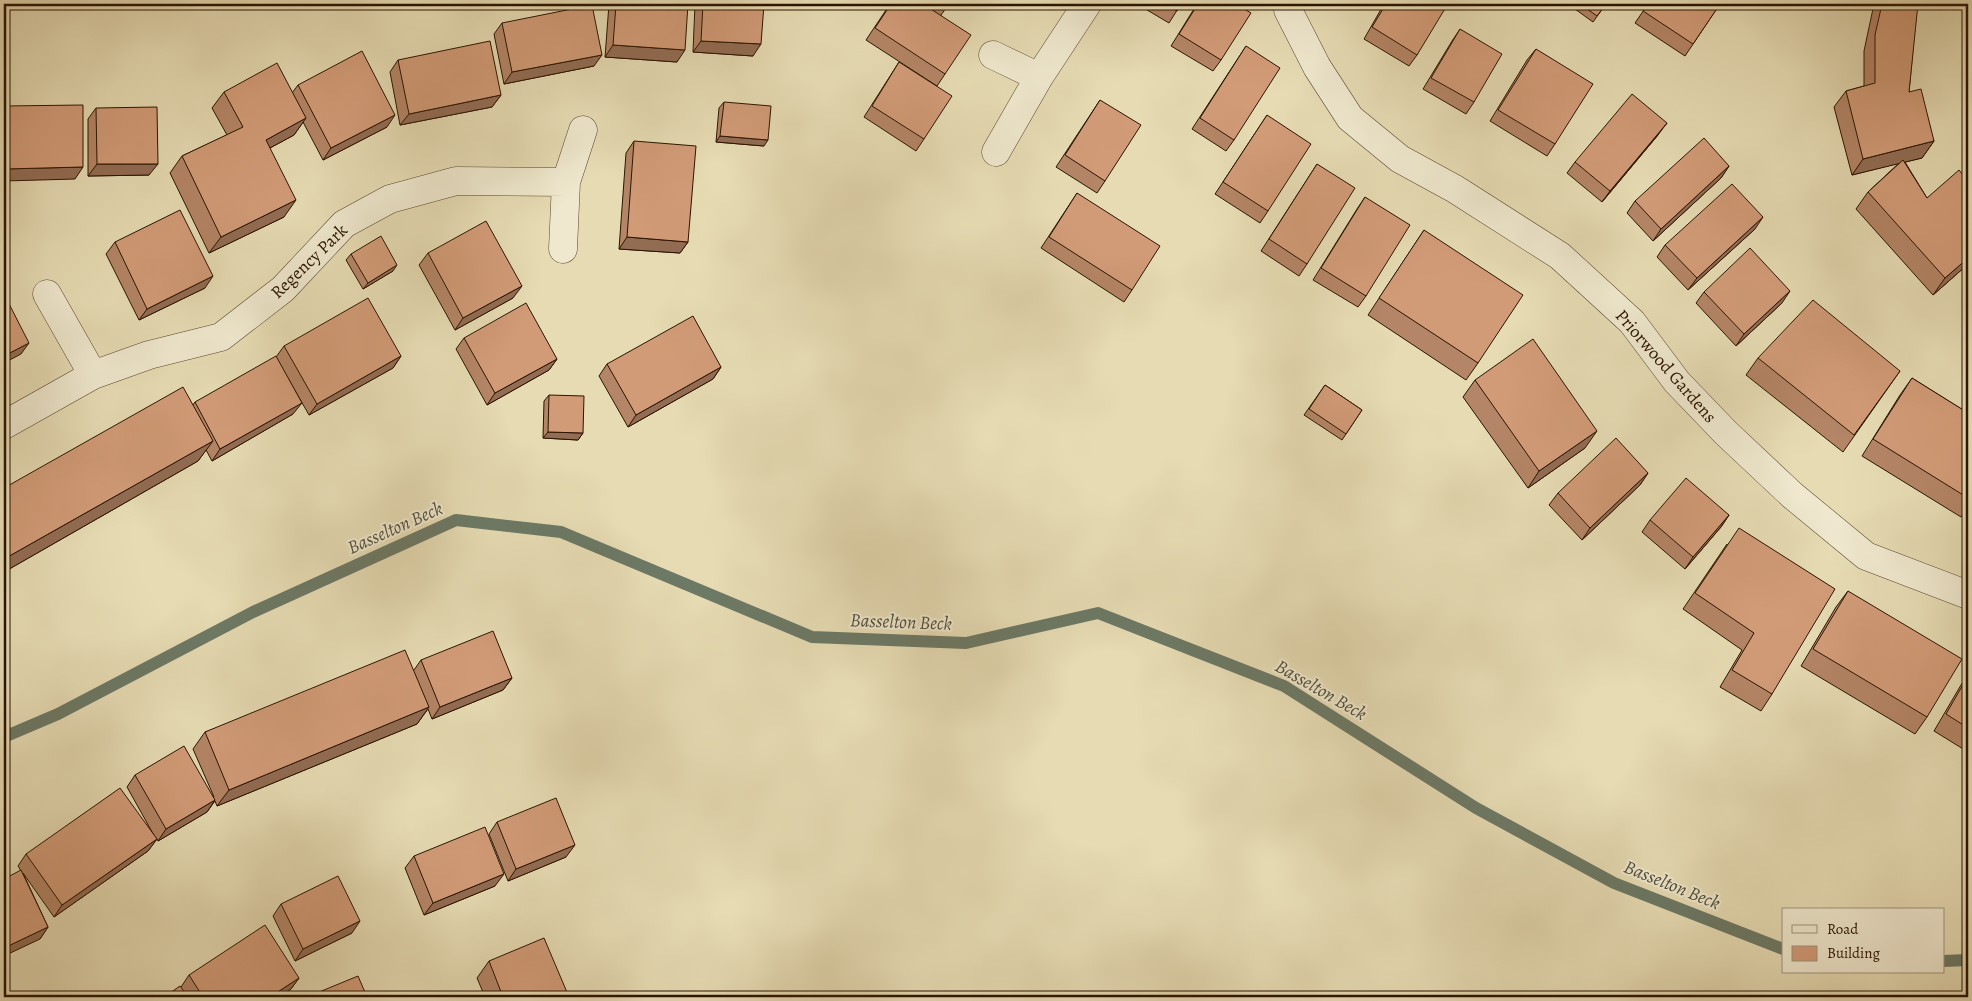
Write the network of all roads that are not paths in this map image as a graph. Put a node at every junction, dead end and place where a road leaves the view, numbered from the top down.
1 (1087, 4) edge
2 (1288, 4) edge
3 (993, 55) dead end
4 (1039, 77) junction
5 (583, 130) dead end
6 (996, 152) dead end
7 (566, 182) junction
8 (563, 249) dead end
9 (47, 294) dead end
10 (93, 375) junction
11 (4, 425) edge
12 (1968, 595) edge

1 - 4 street
2 - 12 street, Priorwood Gardens
3 - 4 street
4 - 6 street
5 - 7 street
7 - 8 street
7 - 10 street, Regency Park
9 - 10 street
10 - 11 street, Regency Park

